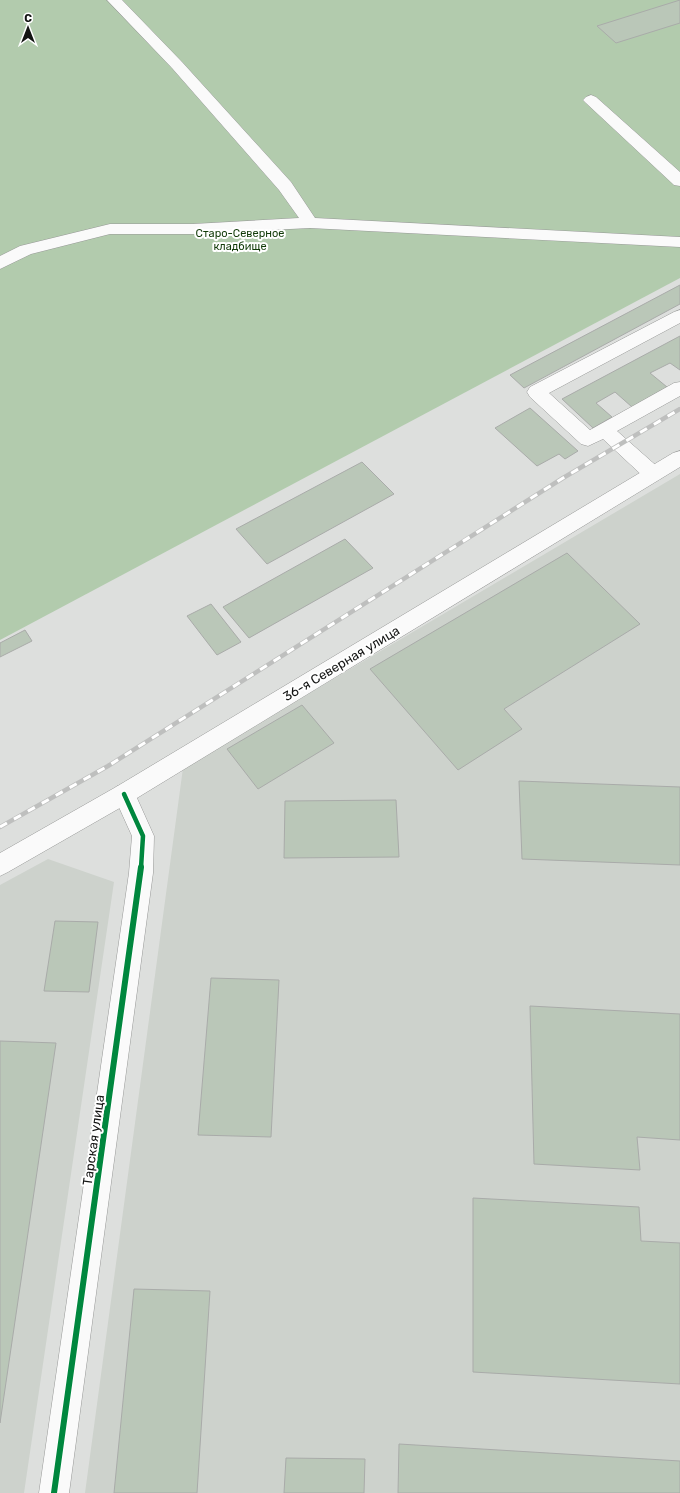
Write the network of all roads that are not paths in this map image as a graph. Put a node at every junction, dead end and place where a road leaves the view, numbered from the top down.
1 (114, 0) edge
2 (591, 100) dead end
3 (680, 181) edge
4 (310, 223) junction
5 (680, 242) edge
6 (0, 263) edge
7 (680, 316) edge
8 (680, 388) edge
9 (604, 430) junction
10 (680, 458) edge
11 (653, 474) junction
12 (124, 794) junction
13 (0, 865) edge
14 (54, 1493) edge

1 - 4 main road
2 - 3 main road
4 - 5 main road
4 - 6 main road
7 - 9 main road
8 - 9 main road
9 - 11 main road
10 - 11 main road, 36-я Северная улица
11 - 12 main road, 36-я Северная улица
12 - 13 main road, 36-я Северная улица
12 - 14 main road, Тарская улица

